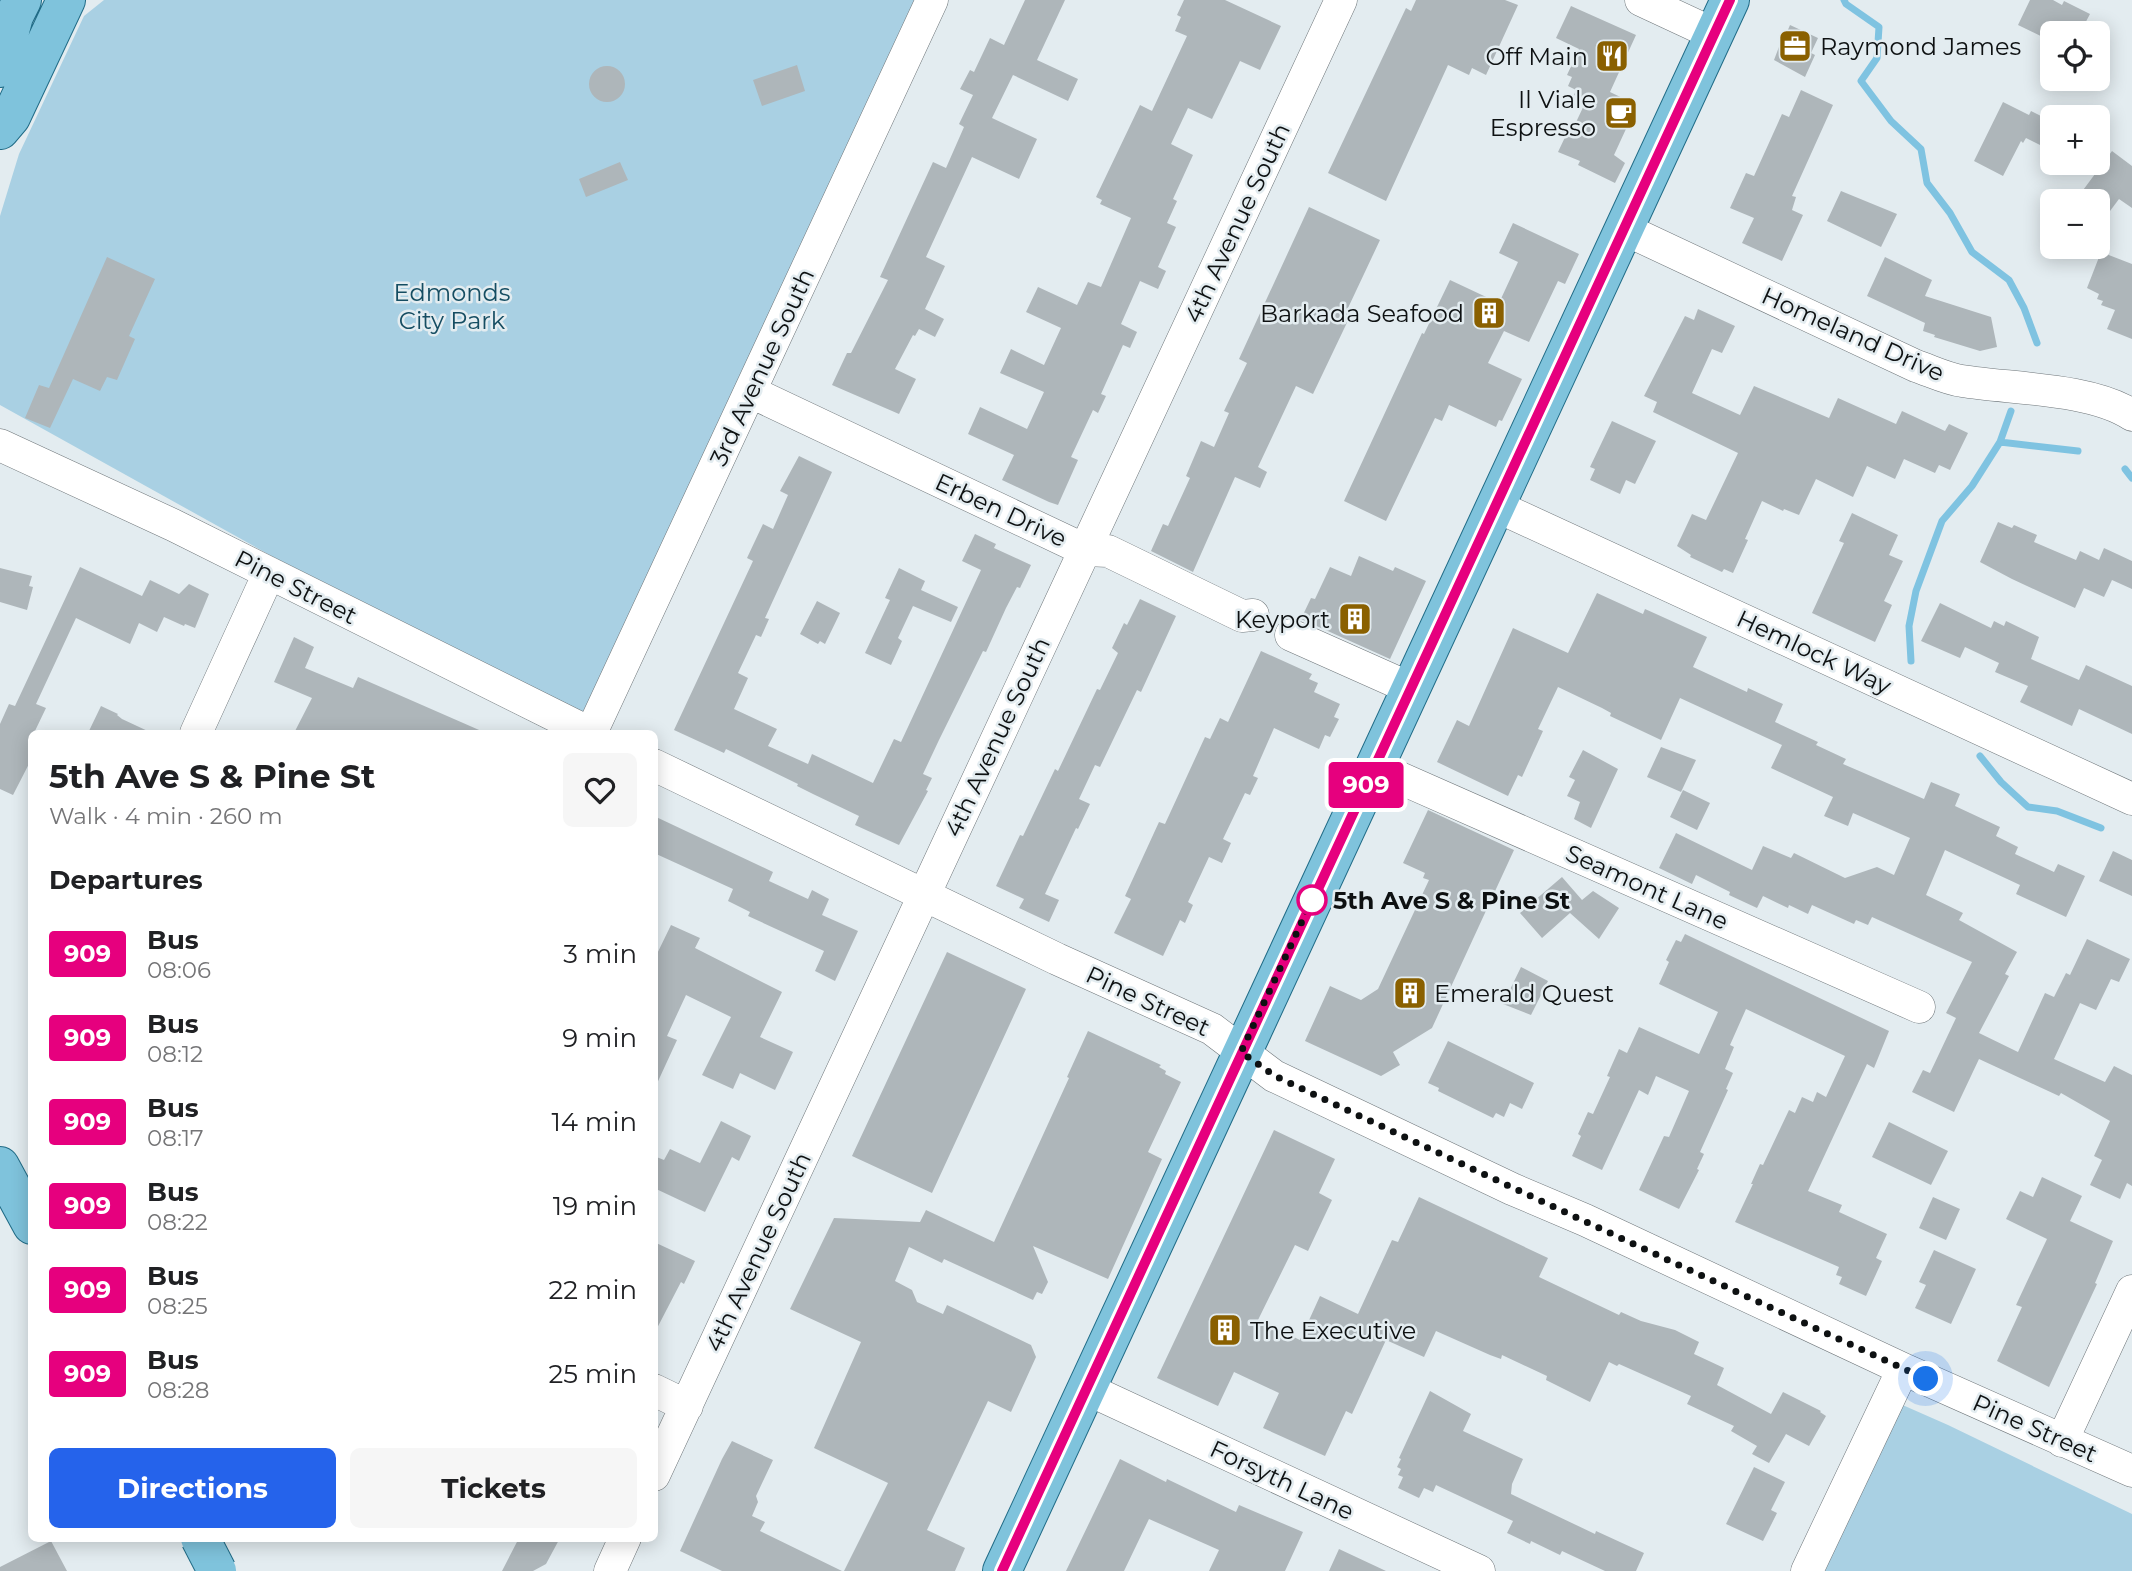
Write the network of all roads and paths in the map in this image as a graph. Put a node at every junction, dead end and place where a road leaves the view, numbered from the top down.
1 (22, 0) edge
2 (52, 0) edge
3 (66, 0) edge
4 (932, 0) edge
5 (1341, 0) edge
6 (1641, 0) edge
7 (1730, 0) edge
8 (1714, 34) junction
9 (0, 68) edge
10 (0, 78) edge
11 (0, 130) edge
12 (1624, 229) junction
13 (751, 393) junction
14 (2132, 415) edge
15 (0, 445) edge
16 (1496, 506) junction
17 (1085, 550) junction
18 (269, 573) junction
19 (1253, 615) dead end
20 (1291, 635) dead end
21 (1410, 688) junction
22 (196, 730) edge
23 (584, 730) edge
24 (591, 730) edge
25 (658, 767) edge
26 (1375, 767) junction
27 (2132, 799) edge
28 (924, 895) junction
29 (1919, 1007) dead end
30 (1241, 1052) junction
31 (0, 1166) edge
32 (28, 1218) edge
33 (2132, 1291) edge
34 (1903, 1369) junction
35 (1087, 1389) junction
36 (658, 1392) edge
37 (687, 1406) junction
38 (2062, 1441) junction
39 (658, 1467) edge
40 (2132, 1471) edge
41 (202, 1542) edge
42 (218, 1542) edge
43 (623, 1542) edge
44 (205, 1571) edge
45 (217, 1571) edge
46 (610, 1571) edge
47 (1002, 1571) edge
48 (1479, 1571) edge
49 (1807, 1571) edge

1 - 9 main road
2 - 10 main road
3 - 11 main road
4 - 13 street, 3rd Avenue South
5 - 17 street, 4th Avenue South
6 - 8 street
7 - 8 main road
8 - 12 main road
12 - 14 street, Homeland Drive
12 - 16 main road
13 - 17 street, Erben Drive
13 - 24 street, 3rd Avenue South
15 - 18 street, Pine Street
16 - 21 main road
16 - 27 street, Hemlock Way
17 - 19 street, Erben Drive
17 - 28 street, 4th Avenue South
18 - 22 street
18 - 23 street, Pine Street
20 - 21 street
21 - 26 main road
25 - 28 street, Pine Street
26 - 29 street, Seamont Lane
26 - 30 main road
28 - 30 street, Pine Street
28 - 37 street, 4th Avenue South
30 - 34 street, Pine Street
30 - 35 main road
31 - 32 main road
33 - 38 street
34 - 38 street, Pine Street
34 - 49 street
35 - 47 main road
35 - 48 street, Forsyth Lane
36 - 37 street
37 - 39 street, 4th Avenue South
38 - 40 street, Pine Street
41 - 45 main road, bridge
42 - 44 street
43 - 46 street

